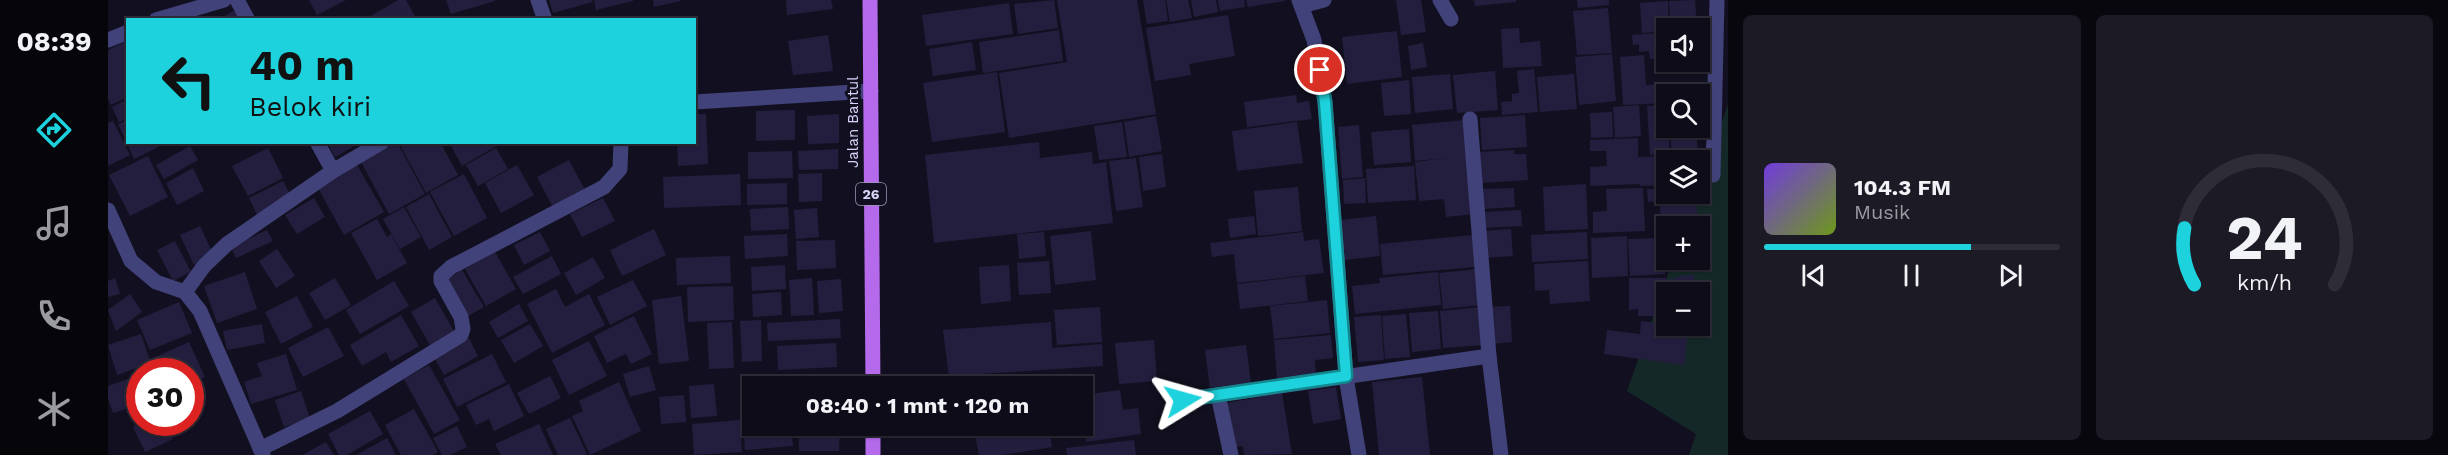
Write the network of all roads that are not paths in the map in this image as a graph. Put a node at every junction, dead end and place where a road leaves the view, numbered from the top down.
1 (224, 0) edge
2 (237, 0) edge
3 (538, 0) edge
4 (870, 0) edge
5 (1324, 0) edge
6 (1440, 0) edge
7 (1717, 0) edge
8 (195, 3) edge
9 (1300, 3) edge
10 (161, 18) edge
11 (247, 18) edge
12 (544, 18) edge
13 (1451, 19) dead end
14 (126, 33) edge
15 (108, 40) edge
16 (871, 91) junction
17 (696, 102) edge
18 (1470, 119) dead end
19 (318, 144) edge
20 (379, 144) edge
21 (621, 144) edge
22 (333, 171) junction
23 (1713, 175) dead end
24 (108, 210) edge
25 (185, 292) junction
26 (1489, 356) junction
27 (873, 376) edge
28 (1346, 376) junction
29 (1218, 395) junction
30 (1183, 400) dead end
31 (873, 436) edge
32 (261, 452) edge
33 (873, 455) edge
34 (1231, 455) edge
35 (1359, 455) edge
36 (1501, 455) edge

1 - 8 street
2 - 11 street
3 - 12 street
4 - 16 main road, Jalan Bantul / 26
5 - 9 street
6 - 13 street
7 - 23 street
8 - 10 street
9 - 28 street
14 - 15 street
16 - 17 street
16 - 27 main road, Jalan Bantul / 26
18 - 26 street
19 - 22 street
20 - 22 street
21 - 32 street
22 - 25 street
24 - 25 street
25 - 32 street
26 - 28 street
26 - 36 street
28 - 29 street
28 - 35 street
29 - 30 street
29 - 34 street
31 - 33 main road

